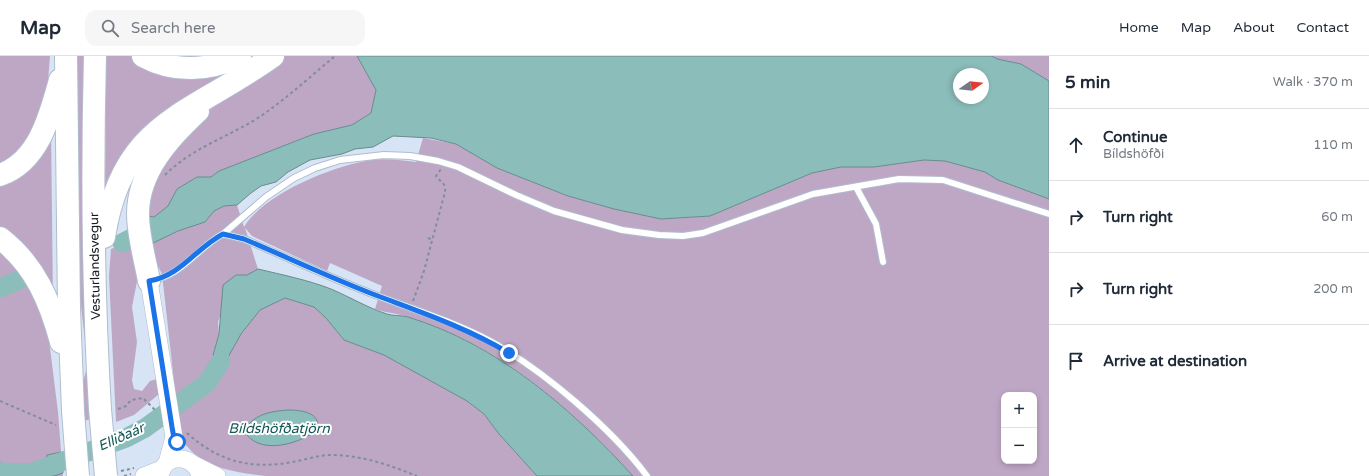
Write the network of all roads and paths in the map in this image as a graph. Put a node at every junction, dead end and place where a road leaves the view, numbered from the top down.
1 (95, 56) edge
2 (143, 56) edge
3 (240, 56) edge
4 (273, 56) edge
5 (335, 56) edge
6 (66, 57) edge
7 (234, 81) junction
8 (445, 163) junction
9 (0, 175) edge
10 (161, 180) dead end
11 (856, 187) junction
12 (1049, 214) edge
13 (223, 234) junction
14 (0, 238) edge
15 (428, 238) dead end
16 (433, 240) junction
17 (883, 262) dead end
18 (149, 281) junction
19 (95, 289) junction
20 (411, 307) junction
21 (71, 382) junction
22 (0, 401) edge
23 (150, 405) dead end
24 (109, 409) junction
25 (56, 425) dead end
26 (173, 433) junction
27 (193, 438) dead end
28 (195, 467) edge
29 (163, 469) edge
30 (141, 471) edge
31 (111, 474) edge
32 (78, 476) edge
33 (218, 476) edge
34 (417, 476) edge
35 (647, 476) edge

1 - 19 highway, Vesturlandsvegur
2 - 3 highway
4 - 7 highway
5 - 10 path
6 - 9 highway
6 - 21 highway, Vesturlandsvegur
7 - 18 highway
7 - 19 highway
8 - 11 lane
8 - 13 lane
8 - 16 path
11 - 12 lane
11 - 17 lane
13 - 18 lane
13 - 20 lane
14 - 21 highway
15 - 16 path
16 - 20 path
18 - 26 street
19 - 24 highway, Vesturlandsvegur
20 - 35 lane
21 - 32 highway, Vesturlandsvegur, bridge
22 - 25 path
23 - 24 path
24 - 31 highway, Vesturlandsvegur, bridge
26 - 28 street
26 - 29 street
27 - 34 path
28 - 29 street
28 - 33 street
29 - 30 street
30 - 31 path

